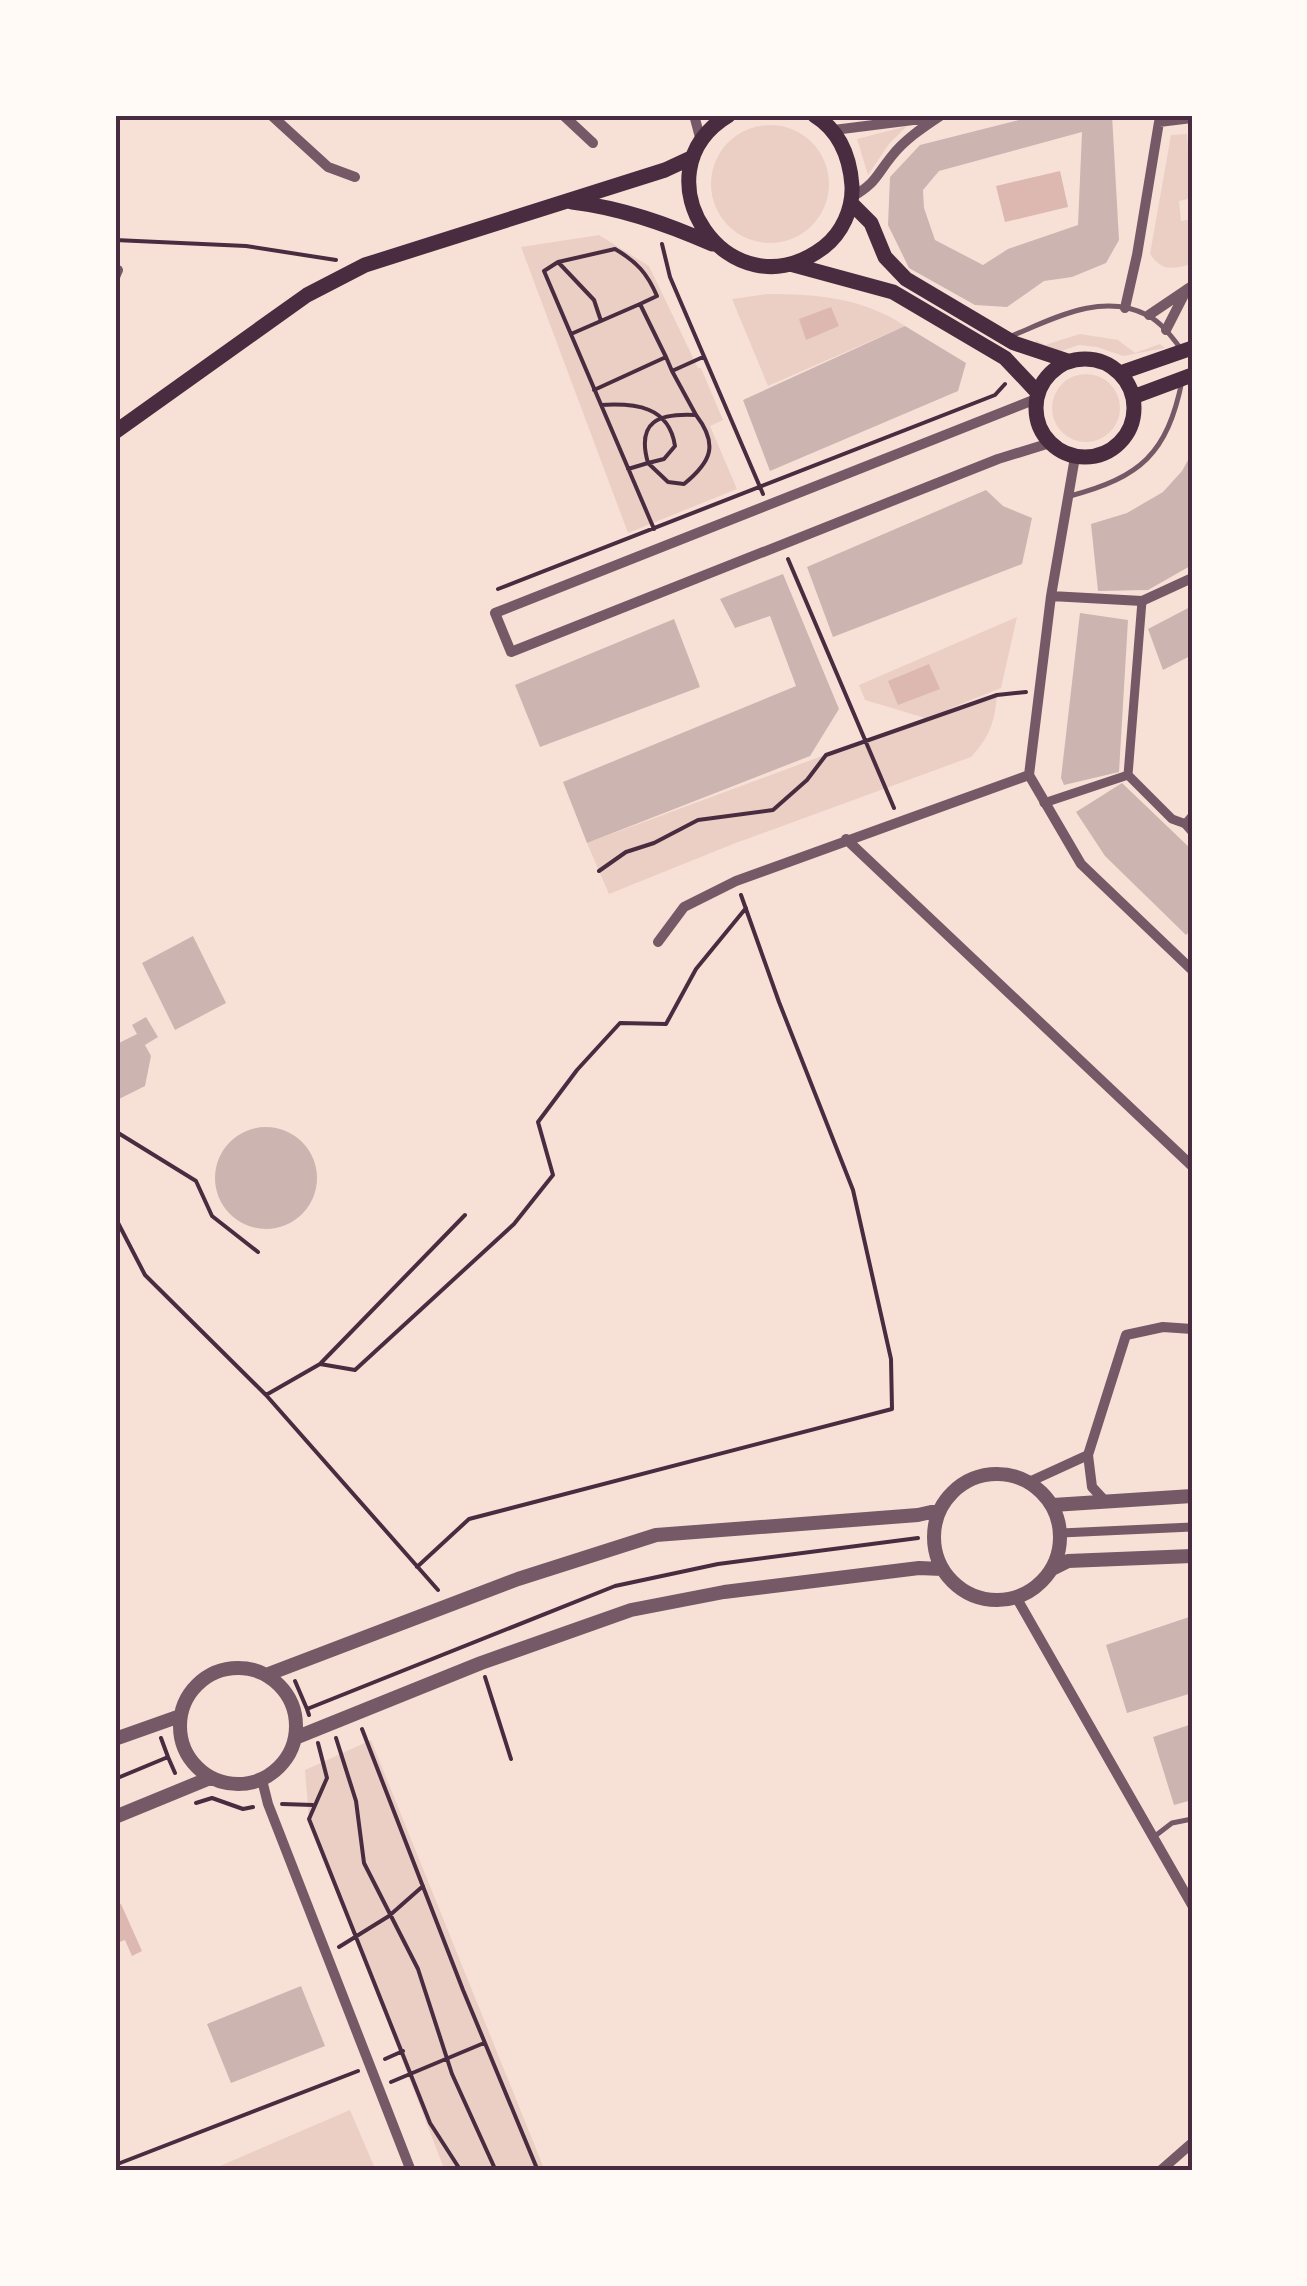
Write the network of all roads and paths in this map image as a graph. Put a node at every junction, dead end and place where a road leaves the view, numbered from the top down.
1 (270, 115) edge
2 (563, 115) edge
3 (694, 115) edge
4 (728, 115) edge
5 (943, 116) edge
6 (1159, 117) edge
7 (1192, 118) edge
8 (824, 120) edge
9 (701, 141) junction
10 (592, 143) dead end
11 (694, 157) junction
12 (355, 177) dead end
13 (852, 200) junction
14 (563, 201) junction
15 (672, 226) junction
16 (115, 240) edge
17 (717, 247) junction
18 (558, 262) junction
19 (790, 264) junction
20 (365, 265) junction
21 (1190, 288) edge
22 (640, 304) junction
23 (1125, 308) junction
24 (1148, 315) junction
25 (601, 321) junction
26 (1166, 330) junction
27 (570, 334) junction
28 (1006, 338) junction
29 (1188, 350) edge
30 (704, 356) junction
31 (666, 357) junction
32 (1068, 362) junction
33 (672, 371) junction
34 (995, 372) dead end
35 (1120, 373) junction
36 (1187, 377) edge
37 (594, 390) junction
38 (1037, 396) junction
39 (1134, 397) junction
40 (600, 405) junction
41 (696, 415) junction
42 (661, 416) junction
43 (115, 432) edge
44 (1050, 444) junction
45 (1075, 457) junction
46 (648, 463) junction
47 (628, 469) junction
48 (758, 486) junction
49 (1068, 497) junction
50 (768, 505) junction
51 (654, 530) junction
52 (783, 546) junction
53 (1192, 578) edge
54 (498, 589) dead end
55 (1051, 596) junction
56 (1142, 601) junction
57 (1040, 690) junction
58 (865, 743) junction
59 (1029, 775) junction
60 (1128, 775) junction
61 (1044, 803) junction
62 (900, 822) junction
63 (1190, 824) edge
64 (846, 839) junction
65 (599, 871) dead end
66 (736, 881) junction
67 (746, 908) junction
68 (658, 942) dead end
69 (1190, 964) edge
70 (115, 1131) edge
71 (1192, 1166) edge
72 (464, 1215) dead end
73 (115, 1217) edge
74 (258, 1252) dead end
75 (1192, 1330) edge
76 (320, 1364) junction
77 (266, 1394) junction
78 (1088, 1455) junction
79 (1028, 1482) junction
80 (1192, 1496) edge
81 (1104, 1500) junction
82 (1052, 1506) junction
83 (940, 1510) junction
84 (918, 1516) junction
85 (1192, 1527) edge
86 (1061, 1533) junction
87 (1192, 1556) edge
88 (418, 1567) junction
89 (919, 1568) junction
90 (1052, 1568) junction
91 (942, 1569) junction
92 (1016, 1597) junction
93 (450, 1604) junction
94 (481, 1663) junction
95 (289, 1666) junction
96 (266, 1675) junction
97 (306, 1709) dead end
98 (357, 1715) junction
99 (180, 1716) junction
100 (332, 1725) junction
101 (296, 1738) junction
102 (115, 1739) edge
103 (320, 1748) dead end
104 (511, 1759) dead end
105 (210, 1778) junction
106 (262, 1780) junction
107 (115, 1817) edge
108 (1192, 1819) edge
109 (1152, 1838) junction
110 (423, 1886) junction
111 (1192, 1905) edge
112 (389, 1916) junction
113 (357, 1938) junction
114 (326, 1953) junction
115 (484, 2042) junction
116 (403, 2051) junction
117 (447, 2057) junction
118 (369, 2066) junction
119 (412, 2073) junction
120 (377, 2087) junction
121 (1192, 2144) edge
122 (535, 2164) junction
123 (115, 2165) edge
124 (411, 2171) edge
125 (460, 2171) edge
126 (496, 2171) edge
127 (525, 2171) edge
128 (538, 2171) edge
129 (1160, 2171) edge

1 - 12 street
2 - 10 street
3 - 9 street
4 - 9 main road
5 - 8 street
5 - 13 street
6 - 7 street
6 - 23 street
8 - 13 main road
9 - 11 main road
11 - 14 main road
11 - 17 main road
13 - 19 main road
13 - 28 main road
14 - 15 main road
14 - 20 main road
15 - 17 main road
15 - 30 path
16 - 20 path
17 - 19 main road
18 - 22 path
18 - 25 path
18 - 27 path
19 - 38 main road
20 - 43 main road
21 - 24 street
21 - 26 street
22 - 25 path
22 - 31 path
23 - 24 lane
23 - 28 lane
24 - 26 lane
25 - 27 path
26 - 29 lane
27 - 37 path
28 - 32 main road
29 - 35 main road
30 - 33 path
30 - 48 path
31 - 33 path
31 - 37 path
32 - 35 main road
32 - 38 main road
33 - 41 path
34 - 48 path
35 - 39 main road
36 - 39 main road
36 - 49 lane
37 - 40 path
38 - 44 main road
38 - 50 street
39 - 45 main road
40 - 42 path
40 - 47 path
41 - 42 path
41 - 46 path
42 - 46 path
42 - 46 path
44 - 45 main road
44 - 52 street
45 - 49 street
46 - 47 path
47 - 51 path
48 - 50 path
48 - 51 path
49 - 55 street
50 - 52 street
51 - 54 path
52 - 58 path
53 - 56 street
55 - 56 street
55 - 57 street
56 - 60 street
57 - 58 path
57 - 59 street
58 - 62 path
58 - 65 path
59 - 61 street
59 - 62 street
60 - 61 street
60 - 63 street
61 - 69 street
62 - 64 street
64 - 66 street
64 - 71 street
66 - 67 path
66 - 68 street
67 - 76 path
67 - 88 path
70 - 74 path
72 - 76 path
73 - 77 path
75 - 78 street
76 - 77 path
77 - 88 path
78 - 79 street
78 - 81 street
79 - 82 street
79 - 83 street
80 - 81 street
81 - 82 street
82 - 86 street
83 - 84 street
83 - 91 street
84 - 89 path
84 - 93 street
85 - 86 street
86 - 90 street
87 - 90 street
88 - 93 path
89 - 91 street
89 - 94 street
90 - 92 street
91 - 92 street
92 - 109 street
93 - 95 street
94 - 98 street
94 - 104 path
95 - 96 street
95 - 97 path
96 - 99 street
96 - 101 street
98 - 100 street
98 - 110 path
99 - 102 street
99 - 105 street
100 - 101 street
100 - 112 path
101 - 106 street
103 - 113 path
105 - 106 street
105 - 107 street
106 - 114 street
108 - 109 lane
109 - 111 street
110 - 112 path
110 - 115 path
112 - 113 path
112 - 117 path
113 - 114 path
113 - 116 path
114 - 118 street
115 - 117 path
115 - 122 path
116 - 118 path
116 - 119 path
117 - 119 path
117 - 126 path
118 - 120 street
118 - 123 path
119 - 120 path
119 - 125 path
120 - 124 street
121 - 129 street
122 - 127 path
122 - 128 path

